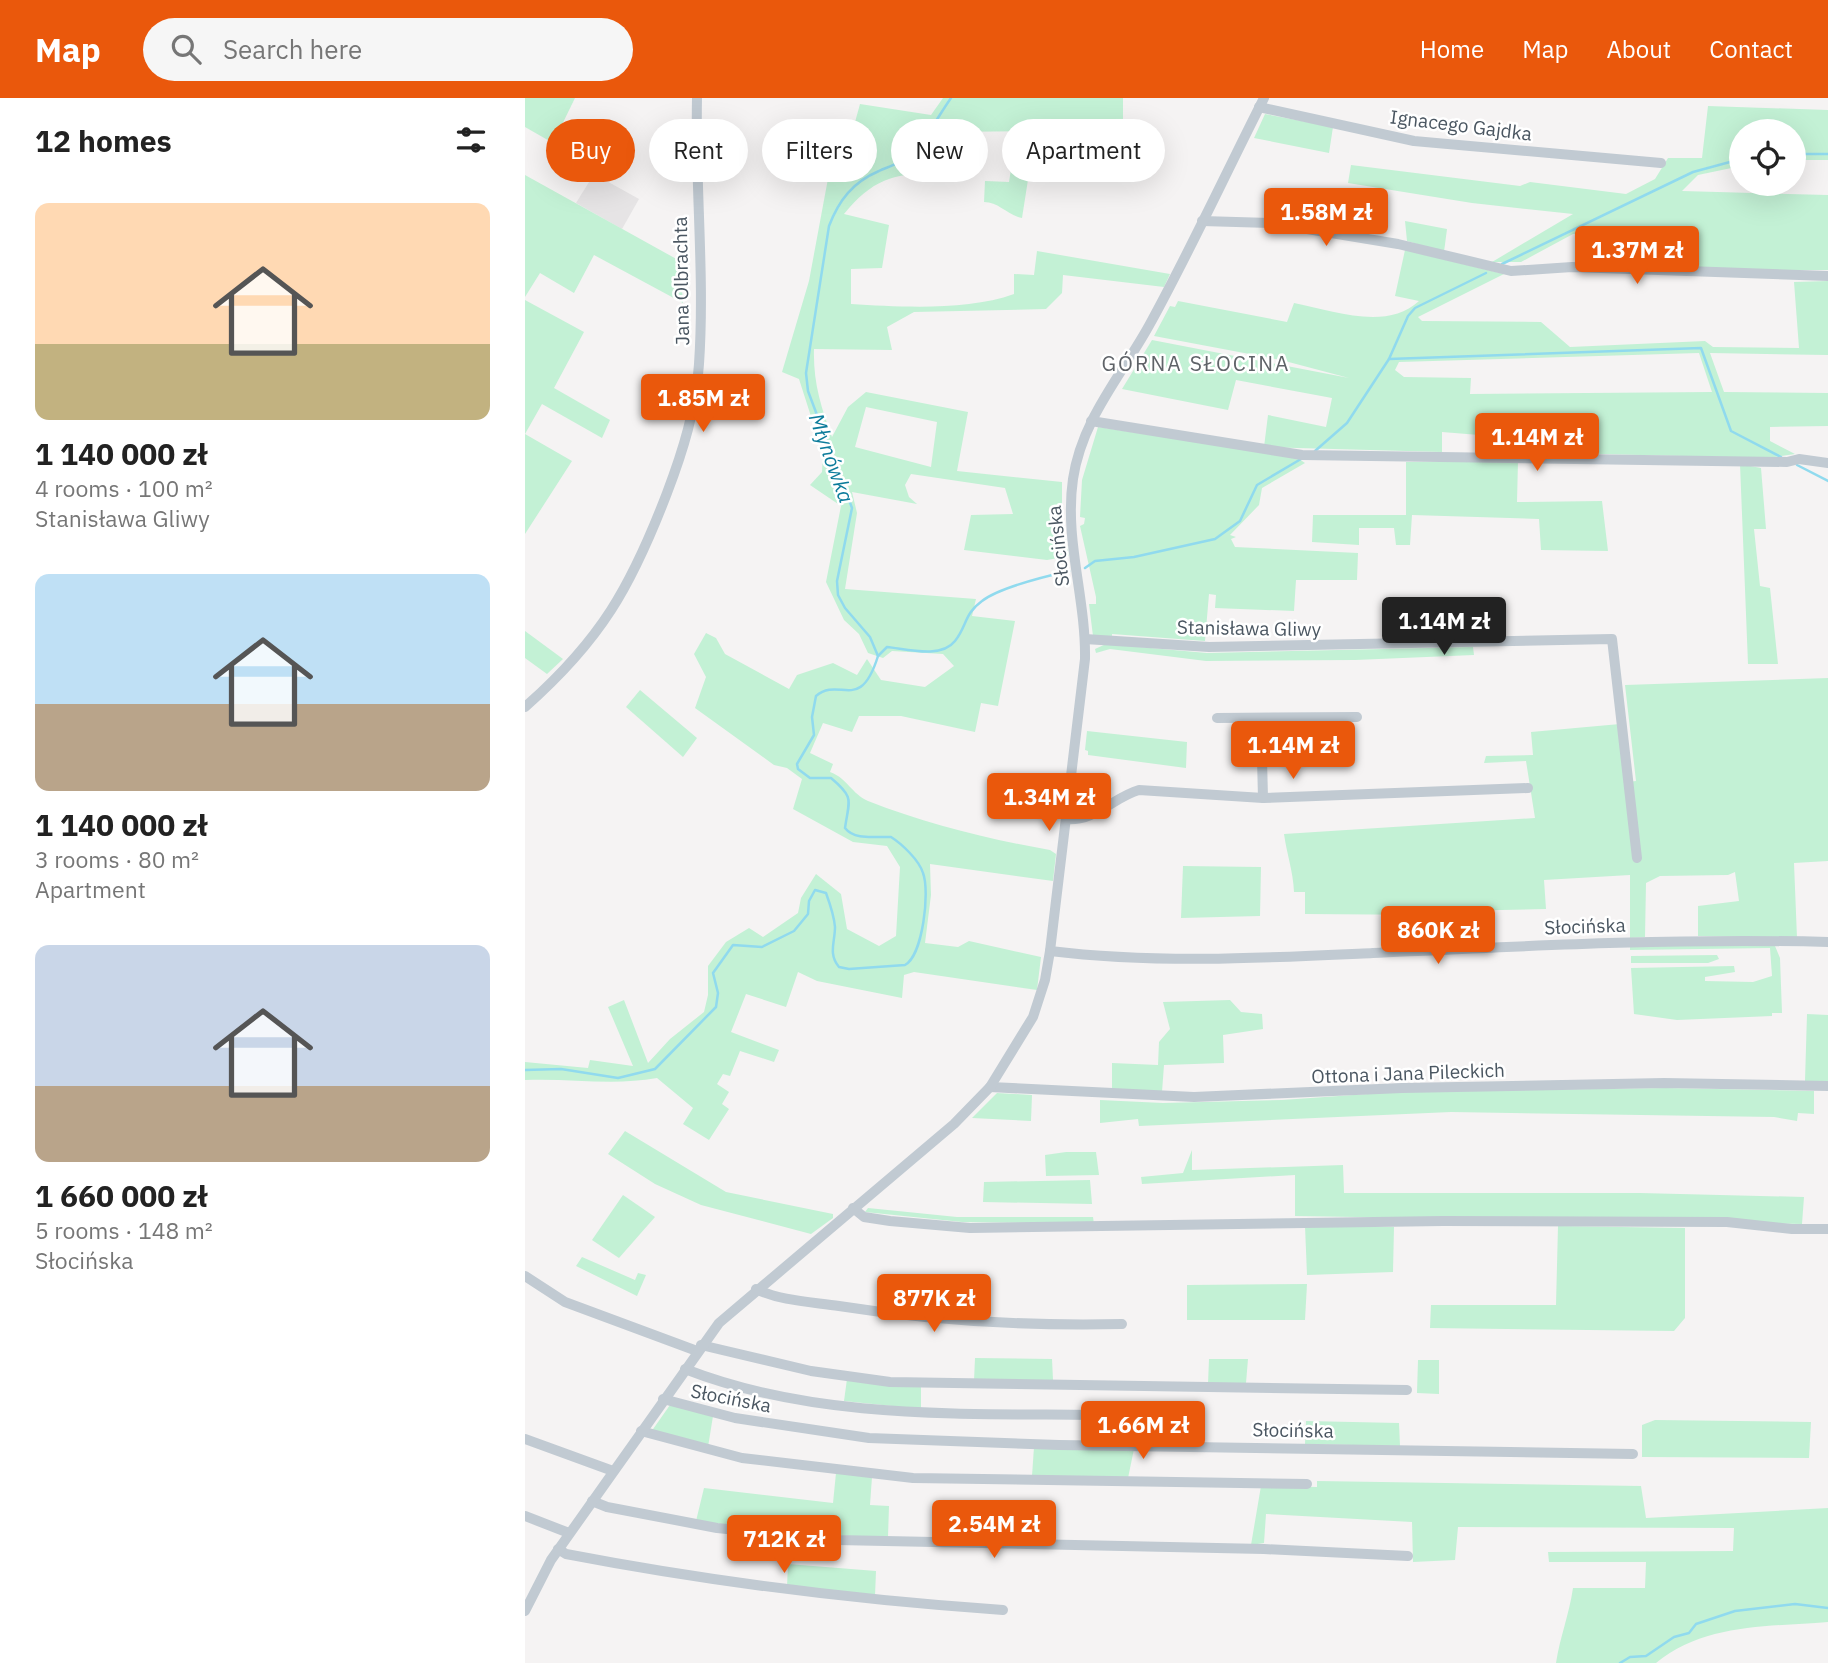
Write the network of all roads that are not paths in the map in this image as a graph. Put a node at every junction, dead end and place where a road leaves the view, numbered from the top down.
1 (697, 98) edge
2 (1261, 103) edge
3 (1661, 163) dead end
4 (1202, 222) junction
5 (1828, 276) edge
6 (1091, 421) junction
7 (1828, 463) edge
8 (1085, 639) junction
9 (525, 707) edge
10 (1357, 716) dead end
11 (1217, 718) dead end
12 (1261, 719) junction
13 (1528, 788) dead end
14 (1263, 798) junction
15 (1066, 819) junction
16 (1637, 858) dead end
17 (1828, 943) edge
18 (1050, 951) junction
19 (1828, 1086) edge
20 (990, 1087) junction
21 (853, 1208) junction
22 (1828, 1229) edge
23 (525, 1276) edge
24 (756, 1289) junction
25 (1122, 1324) dead end
26 (699, 1348) junction
27 (685, 1369) junction
28 (1407, 1390) dead end
29 (663, 1399) junction
30 (1107, 1415) dead end
31 (641, 1431) junction
32 (525, 1439) edge
33 (1633, 1454) dead end
34 (613, 1471) junction
35 (1307, 1484) dead end
36 (592, 1501) junction
37 (525, 1516) edge
38 (569, 1533) junction
39 (558, 1549) junction
40 (1408, 1556) dead end
41 (1003, 1610) dead end
42 (525, 1611) edge

1 - 9 street, Jana Olbrachta
2 - 3 street, Ignacego Gajdka
2 - 4 street, Słocińska
4 - 5 street
4 - 6 street, Słocińska
6 - 7 street
6 - 8 street, Słocińska
8 - 15 street, Słocińska
8 - 16 street, Stanisława Gliwy
10 - 12 street
11 - 12 street
12 - 14 street
13 - 14 street
14 - 15 street
15 - 18 street, Słocińska
17 - 18 street, Słocińska
18 - 20 street, Słocińska
19 - 20 street, Ottona i Jana Pileckich
20 - 21 street, Słocińska
21 - 22 street
21 - 24 street, Słocińska
23 - 26 street
24 - 25 street
24 - 26 street, Słocińska
26 - 27 street, Słocińska
26 - 28 street
27 - 29 street, Słocińska
27 - 30 street
29 - 31 street, Słocińska
29 - 33 street, Słocińska
31 - 34 street, Słocińska
31 - 35 street
32 - 34 street
34 - 36 street, Słocińska
36 - 38 street, Słocińska
36 - 40 street
37 - 38 street
38 - 39 street, Słocińska
39 - 41 street
39 - 42 street, Słocińska

